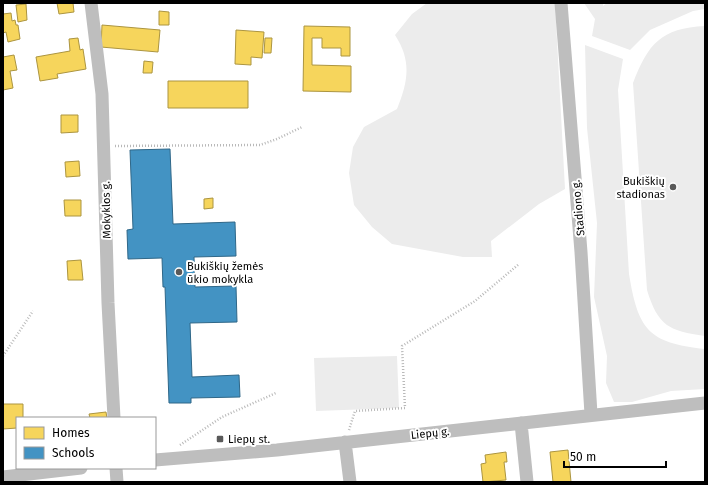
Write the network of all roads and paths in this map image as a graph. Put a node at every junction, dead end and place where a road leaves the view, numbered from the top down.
1 (92, 3) edge
2 (561, 3) edge
3 (302, 127) dead end
4 (105, 146) junction
5 (519, 264) dead end
6 (33, 311) dead end
7 (3, 356) edge
8 (276, 393) dead end
9 (705, 403) edge
10 (591, 414) junction
11 (114, 417) edge
12 (521, 423) junction
13 (345, 442) junction
14 (160, 460) edge
15 (72, 469) edge
16 (116, 469) edge
17 (3, 477) edge
18 (117, 482) edge
19 (350, 482) edge
20 (527, 482) edge

1 - 4 street, Mokyklos g.
2 - 10 street, Stadiono g.
3 - 4 path
4 - 11 street, Mokyklos g.
5 - 13 path
6 - 7 path
8 - 14 path
9 - 10 street, Liepų g.
10 - 12 street, Liepų g.
12 - 13 street, Liepų g.
12 - 20 street
13 - 14 street, Liepų g.
13 - 19 street
15 - 17 street
16 - 18 street

